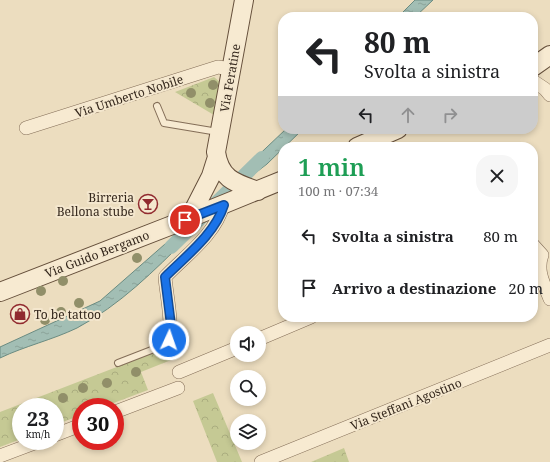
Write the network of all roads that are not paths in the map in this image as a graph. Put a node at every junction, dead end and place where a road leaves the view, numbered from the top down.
1 (244, 0) edge
2 (550, 55) edge
3 (538, 63) edge
4 (231, 69) junction
5 (538, 84) edge
6 (550, 95) edge
7 (157, 106) dead end
8 (26, 128) dead end
9 (220, 132) junction
10 (387, 134) edge
11 (368, 142) edge
12 (218, 162) junction
13 (208, 181) junction
14 (278, 182) edge
15 (258, 190) junction
16 (224, 204) junction
17 (189, 219) junction
18 (546, 254) edge
19 (0, 292) edge
20 (550, 299) edge
21 (300, 322) edge
22 (266, 336) edge
23 (167, 344) joint
24 (550, 346) edge
25 (230, 351) edge
26 (118, 363) dead end
27 (179, 372) dead end
28 (178, 388) dead end
29 (124, 409) edge
30 (16, 450) edge
31 (0, 456) edge
32 (261, 462) edge

1 - 4 main road, Via Feratine
2 - 3 main road
4 - 8 street, Via Umberto Nobile
4 - 9 main road, Via Feratine
5 - 6 street
7 - 9 lane
9 - 12 main road, Via Feratine
10 - 11 main road
12 - 13 main road
12 - 15 main road
12 - 16 main road
13 - 16 main road
13 - 17 main road
14 - 15 main road, Via Guido Bergamo
15 - 16 main road, Via Guido Bergamo
16 - 17 main road, Via Guido Bergamo
16 - 23 street
17 - 19 main road, Via Guido Bergamo
18 - 20 street
21 - 22 street
23 - 26 lane
24 - 32 street, Via Steffani Agostino
25 - 27 street
28 - 29 street
30 - 31 street

